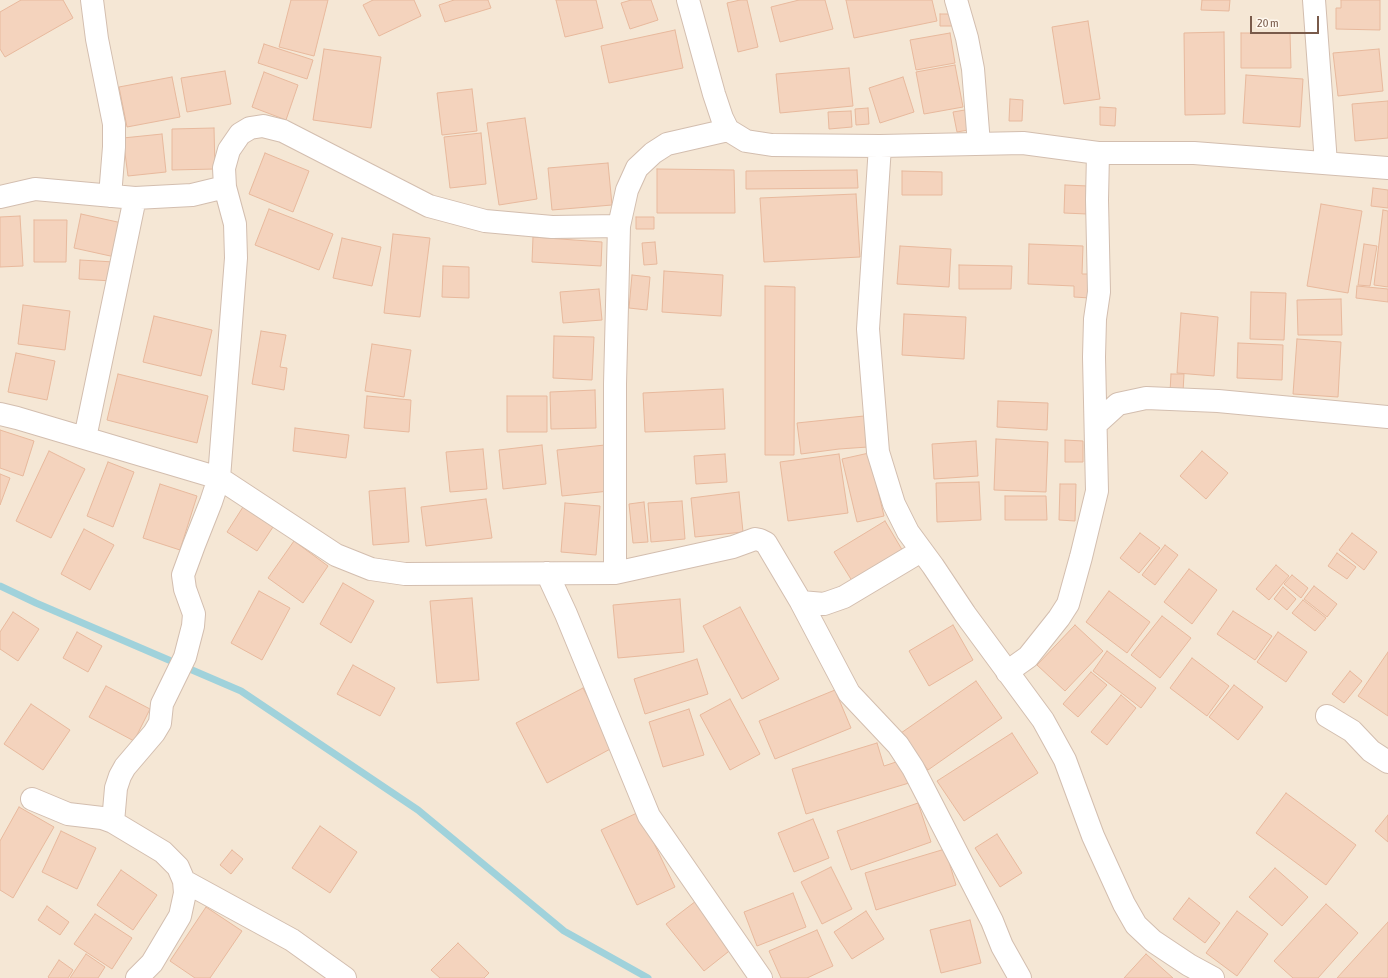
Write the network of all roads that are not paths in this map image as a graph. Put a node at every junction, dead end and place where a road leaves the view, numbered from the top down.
1 (92, 0) edge
2 (688, 0) edge
3 (956, 0) edge
4 (1314, 0) edge
5 (728, 130) junction
6 (979, 144) junction
7 (880, 146) junction
8 (1098, 152) junction
9 (1326, 163) junction
10 (1388, 168) edge
11 (225, 187) junction
12 (110, 196) junction
13 (0, 197) edge
14 (135, 198) junction
15 (619, 226) junction
16 (0, 414) edge
17 (1388, 417) edge
18 (1096, 424) junction
19 (85, 438) junction
20 (219, 478) junction
21 (921, 551) junction
22 (547, 573) junction
23 (615, 573) junction
24 (801, 602) junction
25 (1007, 672) junction
26 (1326, 716) dead end
27 (1388, 762) edge
28 (32, 799) dead end
29 (113, 822) junction
30 (184, 880) junction
31 (138, 978) edge
32 (344, 978) edge
33 (762, 978) edge
34 (1020, 978) edge
35 (1213, 978) edge

1 - 12 street
2 - 5 street
3 - 6 street
4 - 9 street
5 - 7 street
5 - 15 street
6 - 7 street
6 - 8 street
7 - 21 street
8 - 9 street
8 - 18 street
9 - 10 street
11 - 14 street
11 - 15 street
11 - 20 street
12 - 13 street
12 - 14 street
14 - 19 street
15 - 23 street
16 - 19 street
17 - 18 street
18 - 25 street
19 - 20 street
20 - 22 street
20 - 29 street
21 - 24 street
21 - 25 street
22 - 23 street
22 - 33 street
23 - 24 street
24 - 34 street
25 - 35 street
26 - 27 street
28 - 29 street
29 - 30 street
30 - 31 street
30 - 32 street

